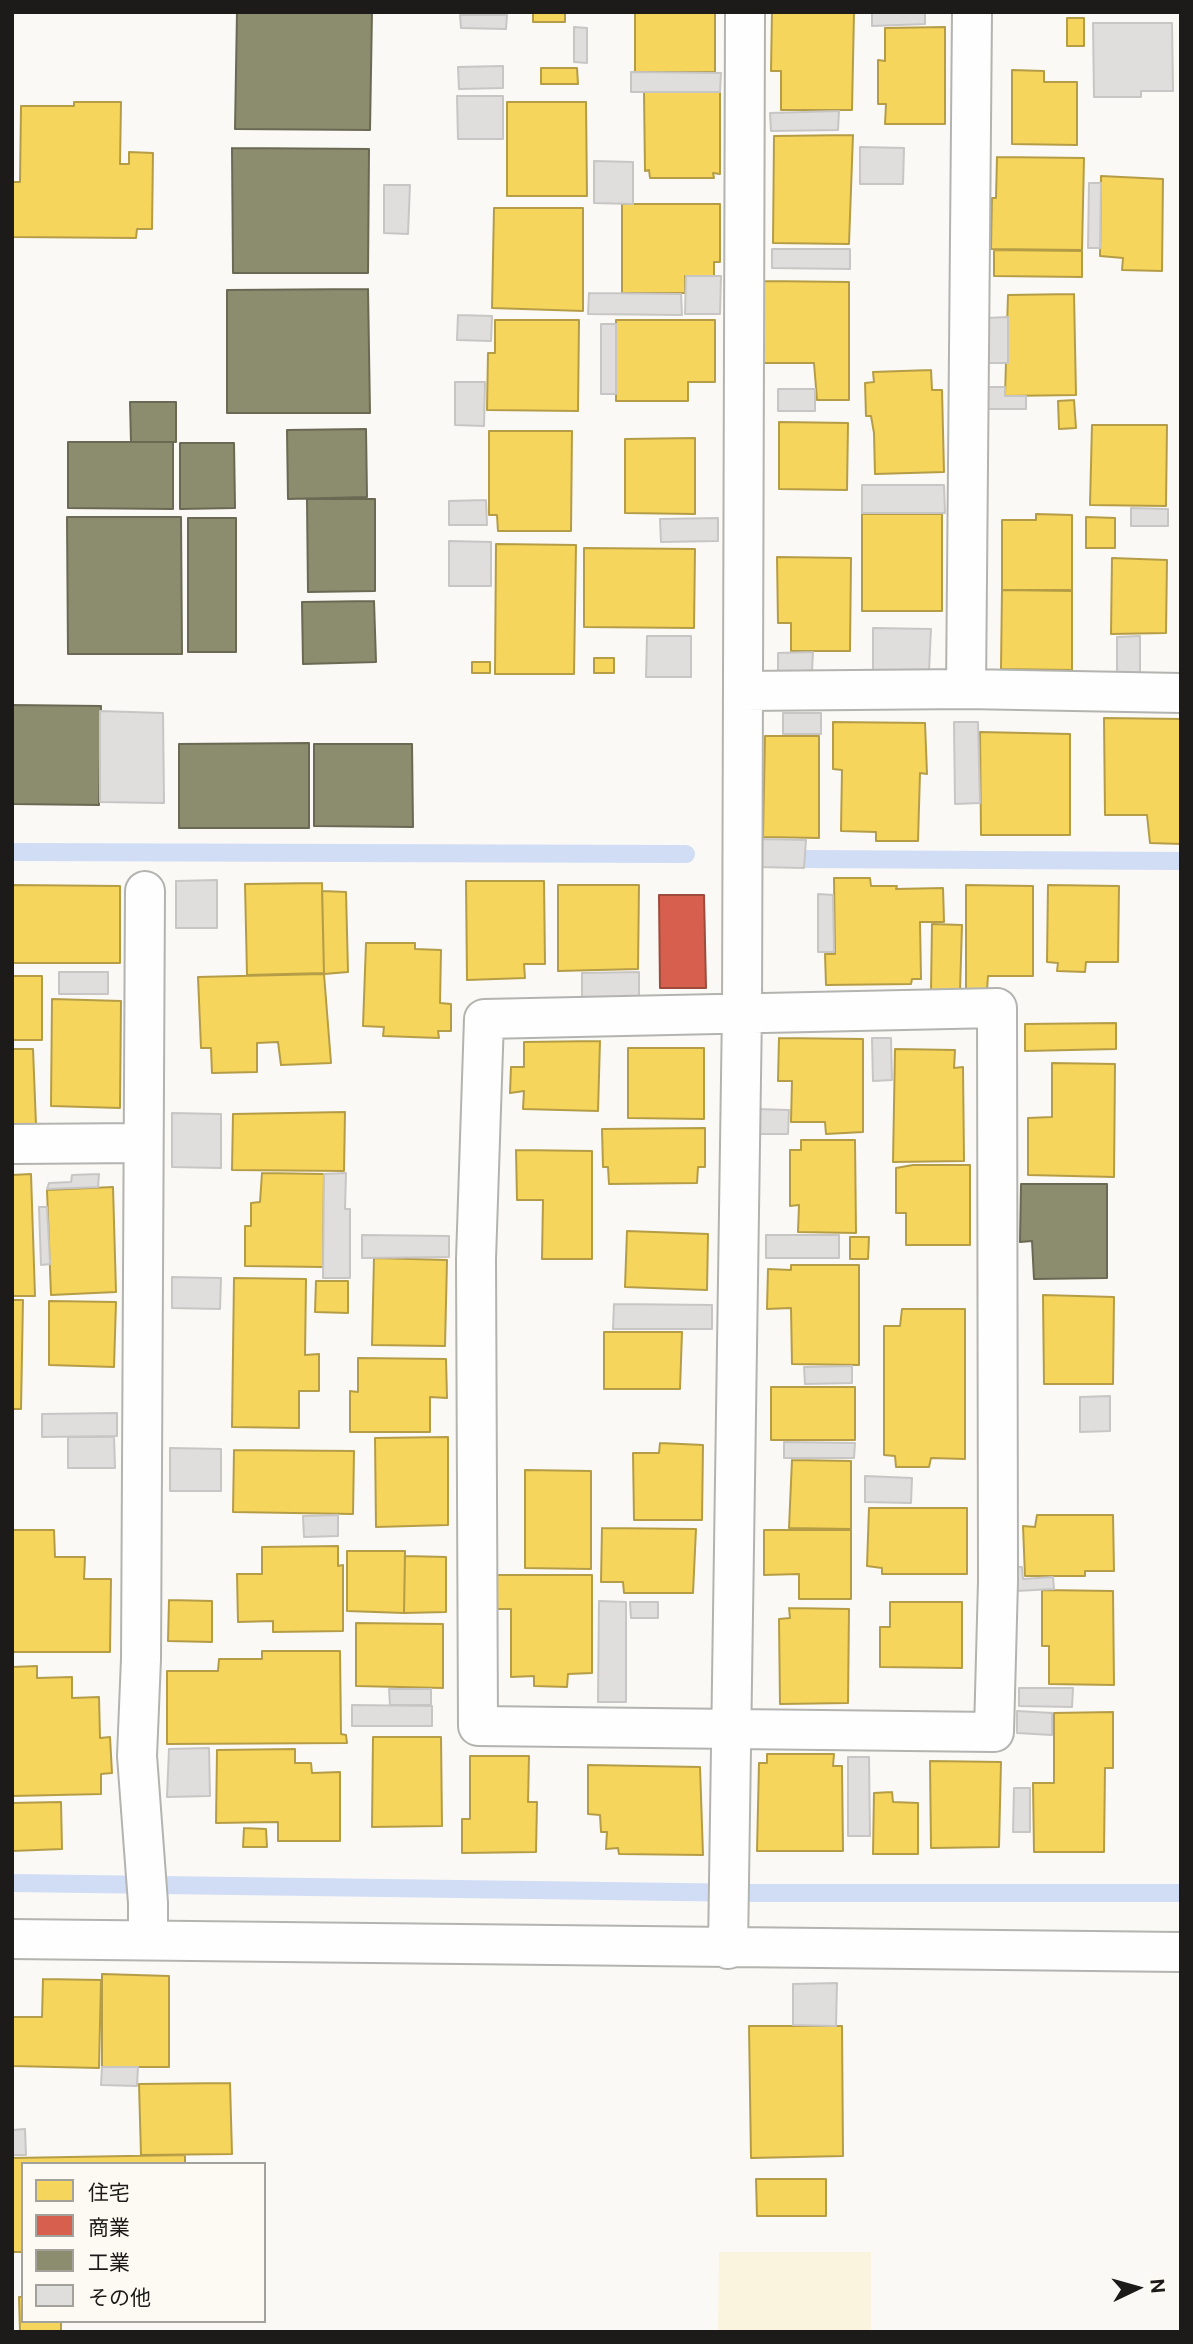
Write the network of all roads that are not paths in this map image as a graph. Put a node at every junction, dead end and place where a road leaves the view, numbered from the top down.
1 (745, 12) edge
2 (972, 12) edge
3 (966, 689) junction
4 (743, 691) junction
5 (1181, 694) edge
6 (145, 891) dead end
7 (742, 1012) junction
8 (143, 1143) junction
9 (12, 1144) edge
10 (733, 1730) junction
11 (148, 1921) junction
12 (12, 1939) edge
13 (729, 1948) junction
14 (1181, 1952) edge

1 - 4 street
2 - 3 street
3 - 4 street
3 - 5 street
4 - 7 street
6 - 8 street
7 - 10 street
7 - 10 street
7 - 10 street
8 - 9 street
8 - 11 street
10 - 13 street
11 - 12 street
11 - 13 street
13 - 14 street

